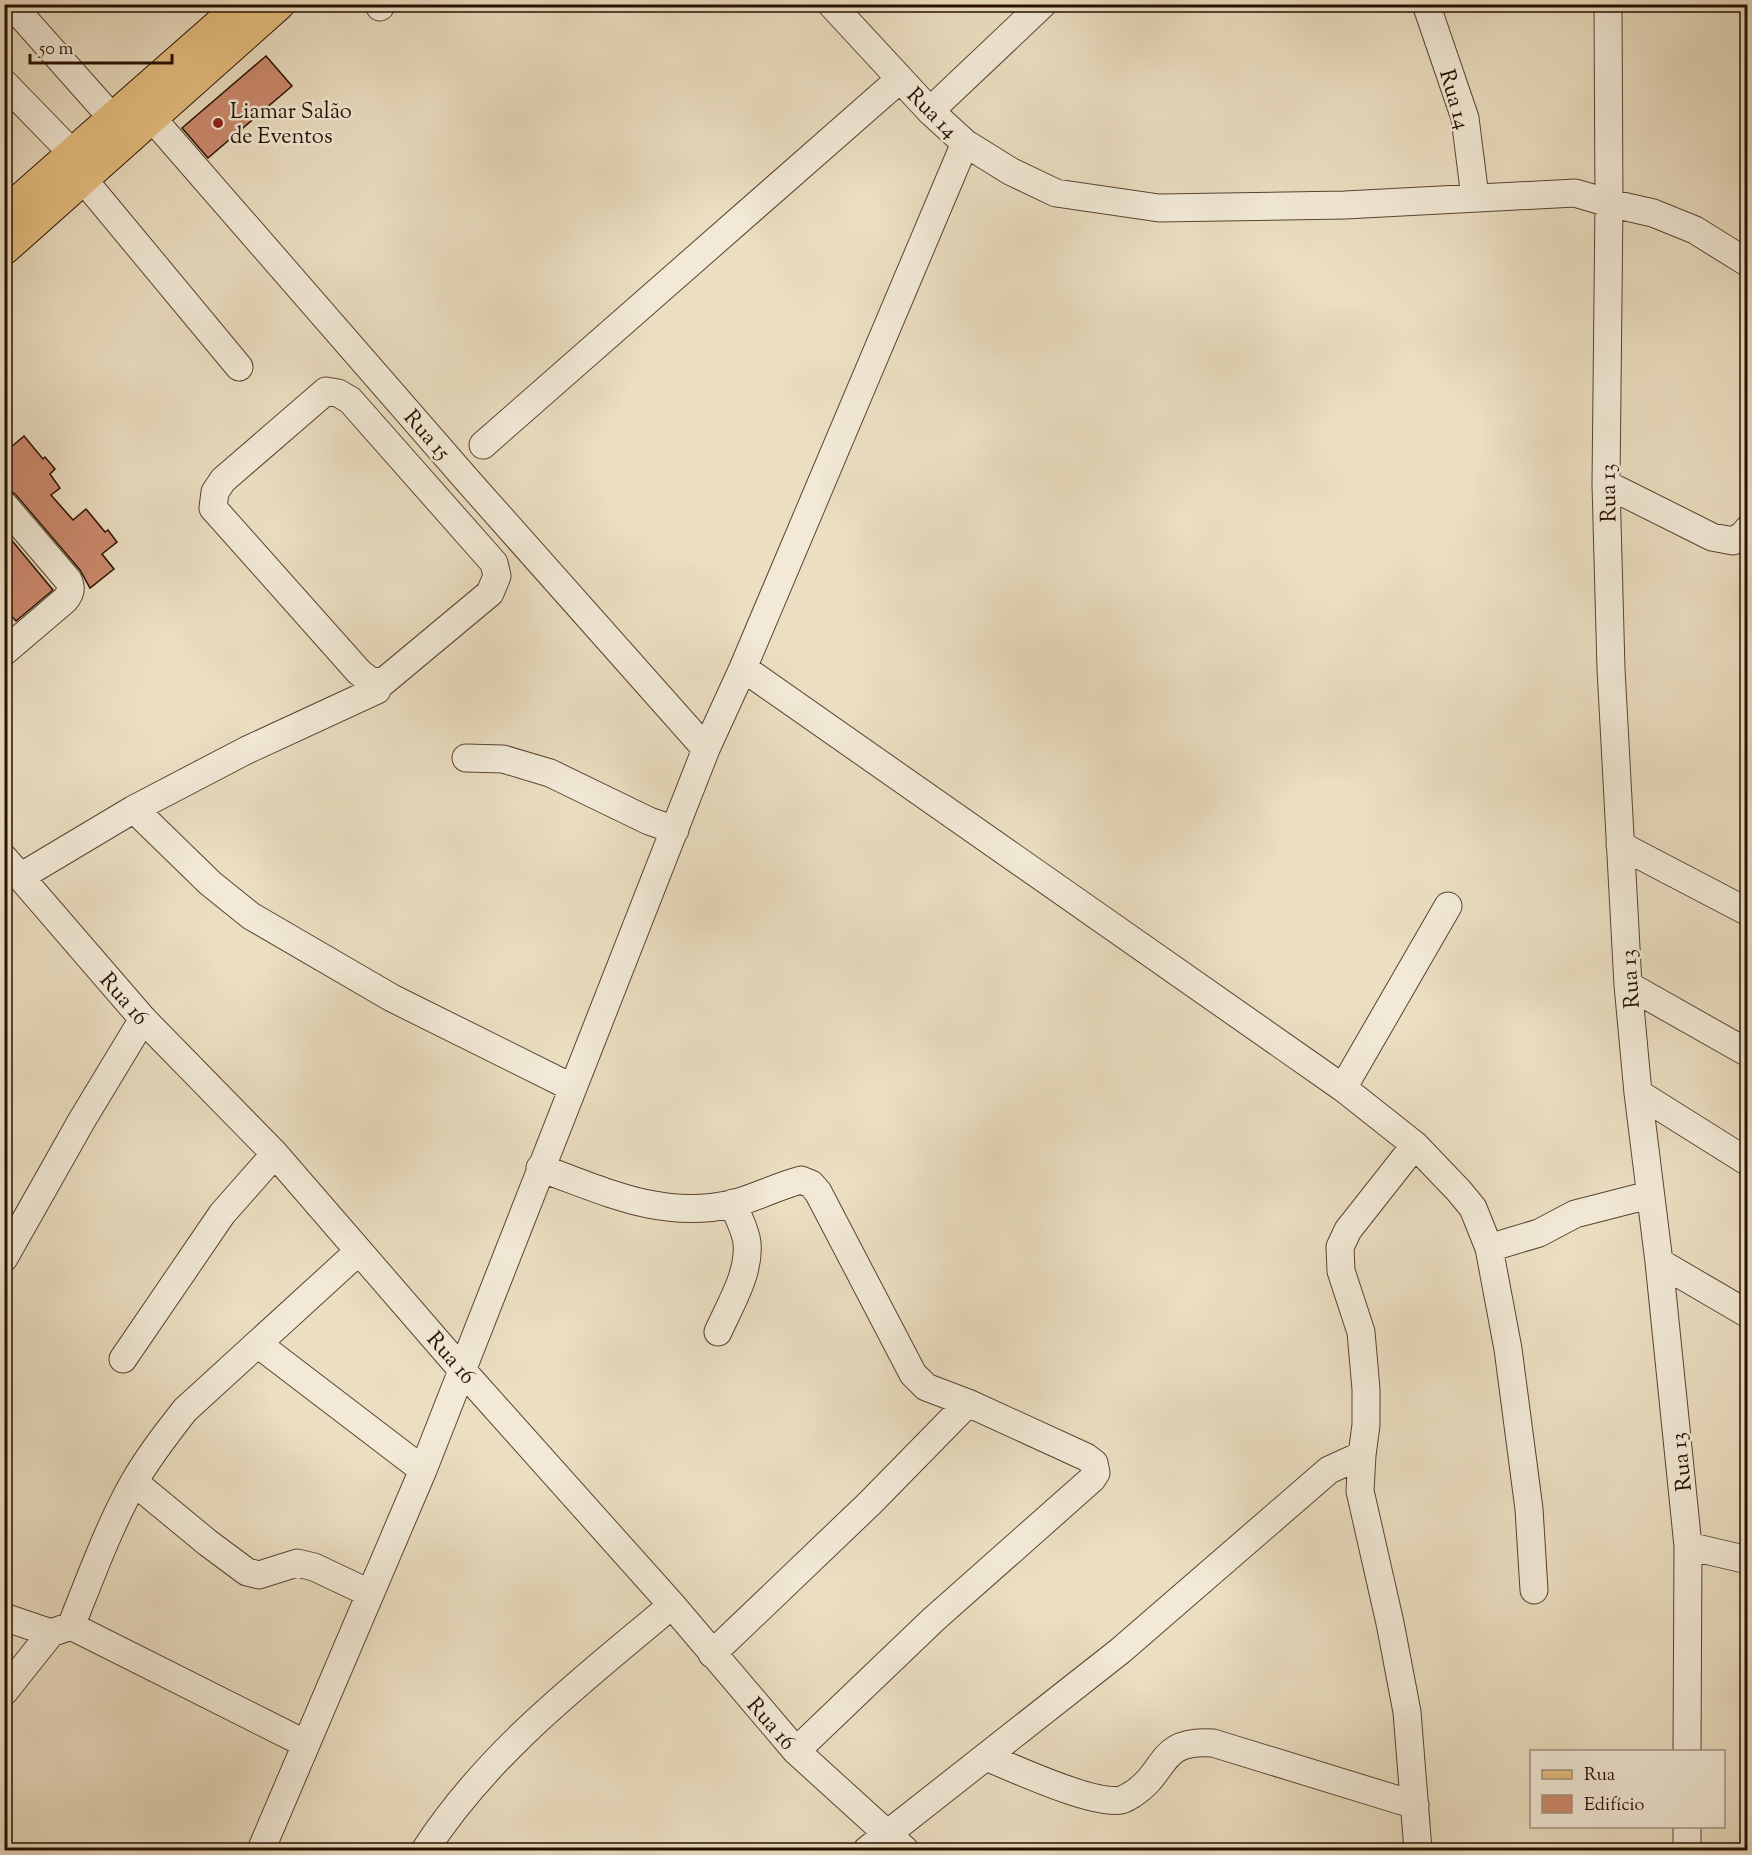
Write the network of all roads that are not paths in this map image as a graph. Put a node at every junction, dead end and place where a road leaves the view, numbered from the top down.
1 (11, 4) edge
2 (244, 4) edge
3 (278, 4) edge
4 (831, 4) edge
5 (1043, 4) edge
6 (1426, 4) edge
7 (1608, 4) edge
8 (900, 79) junction
9 (4, 83) edge
10 (930, 111) junction
11 (152, 118) junction
12 (114, 120) junction
13 (965, 143) junction
14 (78, 167) junction
15 (1475, 197) junction
16 (1609, 203) junction
17 (4, 216) edge
18 (4, 248) edge
19 (1748, 263) edge
20 (239, 367) dead end
21 (483, 445) dead end
22 (468, 481) junction
23 (1606, 484) junction
24 (4, 505) edge
25 (443, 506) junction
26 (1748, 529) edge
27 (4, 652) edge
28 (743, 668) junction
29 (377, 690) dead end
30 (706, 749) junction
31 (466, 758) dead end
32 (134, 809) junction
33 (675, 830) junction
34 (1620, 845) junction
35 (12, 868) edge
36 (1448, 906) dead end
37 (1748, 912) edge
38 (1628, 986) junction
39 (143, 1019) junction
40 (1748, 1053) edge
41 (573, 1088) junction
42 (1343, 1088) junction
43 (1638, 1093) junction
44 (1415, 1145) junction
45 (275, 1154) junction
46 (1748, 1162) edge
47 (540, 1168) junction
48 (1649, 1195) junction
49 (733, 1203) junction
50 (1489, 1248) junction
51 (359, 1251) junction
52 (4, 1258) edge
53 (1659, 1262) junction
54 (1748, 1314) edge
55 (718, 1332) dead end
56 (258, 1344) junction
57 (123, 1359) dead end
58 (462, 1370) junction
59 (968, 1403) junction
60 (1362, 1455) junction
61 (423, 1470) junction
62 (134, 1482) junction
63 (1688, 1546) junction
64 (1748, 1560) edge
65 (1534, 1590) dead end
66 (369, 1593) junction
67 (672, 1605) junction
68 (4, 1617) edge
69 (61, 1630) junction
70 (711, 1654) junction
71 (6, 1683) edge
72 (306, 1744) junction
73 (1687, 1750) edge
74 (796, 1751) junction
75 (986, 1757) junction
76 (1415, 1805) junction
77 (1687, 1828) edge
78 (887, 1846) edge
79 (261, 1851) edge
80 (425, 1851) edge
81 (1418, 1851) edge
82 (1687, 1851) edge

1 - 12 street
2 - 12 main road
3 - 11 main road
4 - 8 street, Rua 14
5 - 10 street
6 - 15 street, Rua 14
7 - 16 street, Rua 13
8 - 10 street, Rua 14
8 - 21 street
9 - 14 street
10 - 13 street, Rua 14
11 - 14 main road
11 - 22 street, Rua 15
12 - 14 main road
13 - 15 street, Rua 14
13 - 28 street
14 - 17 main road
14 - 18 main road
14 - 20 street
15 - 16 street, Rua 14
16 - 19 street, Rua 14
16 - 23 street, Rua 13
22 - 25 street
22 - 30 street, Rua 15
23 - 26 street
23 - 34 street, Rua 13
24 - 27 street
25 - 25 street
28 - 30 street
28 - 42 street
29 - 32 street
30 - 33 street
31 - 33 street
32 - 35 street
32 - 41 street
33 - 41 street
34 - 37 street
34 - 38 street, Rua 13
35 - 39 street, Rua 16
36 - 42 street
38 - 40 street
38 - 43 street, Rua 13
39 - 45 street, Rua 16
39 - 52 street
41 - 47 street
42 - 44 street
43 - 46 street
43 - 48 street, Rua 13
44 - 50 street
44 - 60 street
45 - 51 street, Rua 16
45 - 57 street
47 - 49 street
47 - 58 street
48 - 50 street
48 - 53 street, Rua 13
49 - 55 street
49 - 59 street
50 - 65 street
51 - 56 street
51 - 58 street, Rua 16
53 - 54 street
53 - 63 street, Rua 13
56 - 61 street
56 - 62 street
58 - 61 street
58 - 67 street, Rua 16
59 - 70 street
59 - 74 street
60 - 75 street
60 - 76 street
61 - 66 street
62 - 66 street
62 - 69 street
63 - 64 street
63 - 73 street, Rua 13
66 - 72 street
67 - 70 street, Rua 16
67 - 80 street
68 - 69 street
69 - 71 street
69 - 72 street
70 - 74 street, Rua 16
72 - 79 street
74 - 78 street, Rua 16
75 - 76 street
75 - 78 street
76 - 81 street
77 - 82 street

